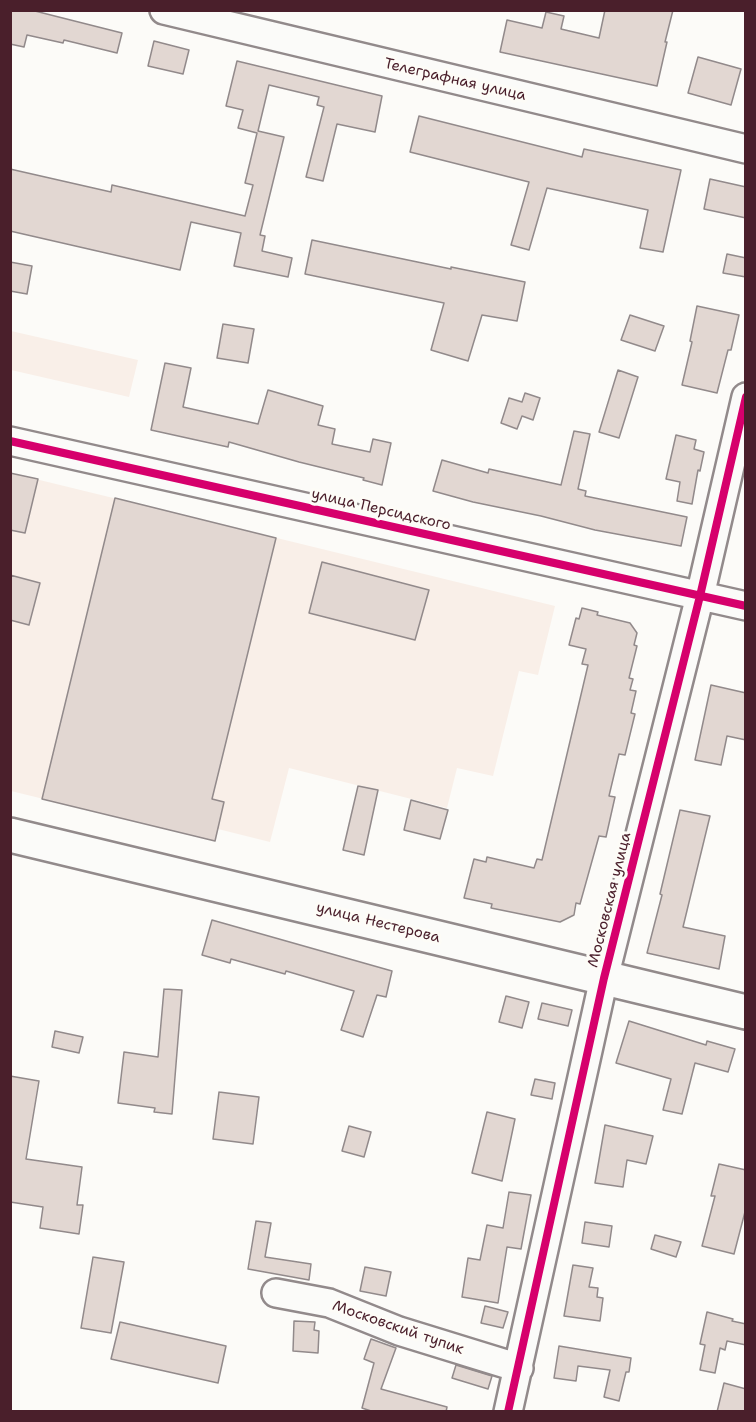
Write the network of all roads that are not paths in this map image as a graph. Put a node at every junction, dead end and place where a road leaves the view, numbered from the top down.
1 (164, 10) edge
2 (746, 149) edge
3 (746, 397) edge
4 (10, 441) edge
5 (700, 596) junction
6 (746, 606) edge
7 (10, 835) edge
8 (604, 978) junction
9 (746, 1012) edge
10 (276, 1293) dead end
11 (519, 1368) junction
12 (508, 1412) edge

1 - 2 street, Телеграфная улица
3 - 5 street, Московская улица
4 - 5 street, улица Персидского
5 - 6 street, улица Персидского
5 - 8 street, Московская улица
7 - 8 main road, улица Нестерова
8 - 9 main road, улица Нестерова
8 - 11 street, Московская улица
10 - 11 street, Московский тупик
11 - 12 street, Московская улица

